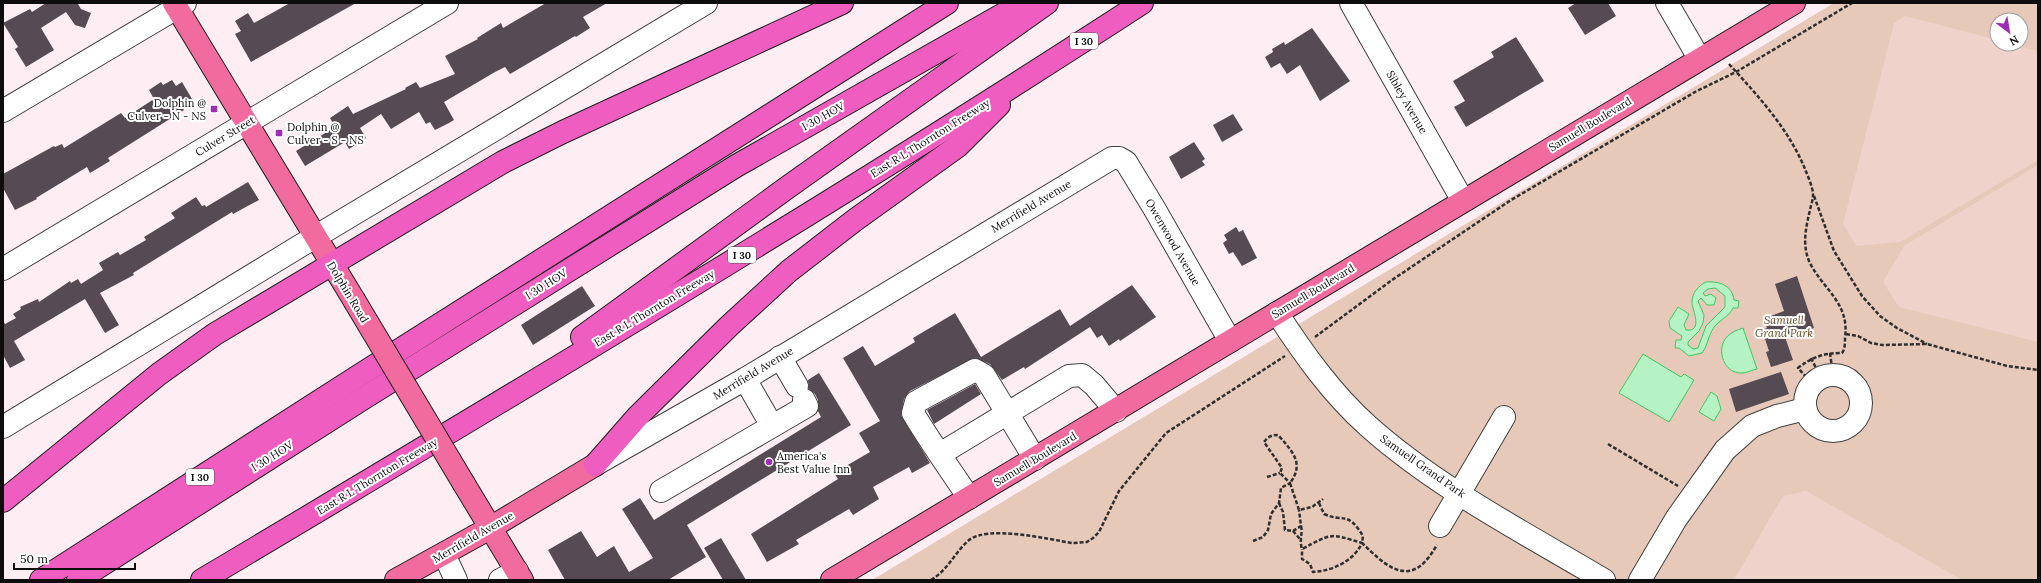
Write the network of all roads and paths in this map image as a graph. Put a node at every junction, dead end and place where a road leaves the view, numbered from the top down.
1 (448, 3) edge
2 (706, 3) edge
3 (842, 3) edge
4 (947, 3) edge
5 (1016, 3) edge
6 (1023, 3) edge
7 (1047, 3) edge
8 (1142, 3) edge
9 (1351, 3) edge
10 (1667, 3) edge
11 (1794, 3) edge
12 (1852, 3) edge
13 (179, 5) edge
14 (1708, 53) junction
15 (1736, 72) junction
16 (1025, 79) junction
17 (3, 112) edge
18 (248, 123) junction
19 (1106, 161) joint
20 (1814, 195) junction
21 (1464, 202) junction
22 (603, 221) junction
23 (315, 237) junction
24 (332, 265) junction
25 (3, 269) edge
26 (1277, 313) junction
27 (1846, 334) junction
28 (1230, 341) junction
29 (1928, 344) junction
30 (1299, 346) junction
31 (780, 357) junction
32 (1811, 358) dead end
33 (2038, 370) edge
34 (1827, 376) junction
35 (745, 379) junction
36 (1805, 409) junction
37 (1116, 411) junction
38 (1007, 412) junction
39 (1504, 417) dead end
40 (772, 426) junction
41 (3, 427) edge
42 (456, 428) junction
43 (940, 454) junction
44 (1035, 459) junction
45 (595, 464) junction
46 (1280, 473) junction
47 (1267, 477) dead end
48 (1290, 483) junction
49 (661, 491) dead end
50 (1459, 493) junction
51 (969, 498) junction
52 (1322, 499) dead end
53 (3, 501) edge
54 (1279, 503) junction
55 (1319, 503) junction
56 (1299, 510) junction
57 (1301, 526) junction
58 (490, 528) junction
59 (1293, 531) junction
60 (1439, 535) joint
61 (1300, 539) junction
62 (1253, 541) dead end
63 (1362, 543) junction
64 (1302, 549) junction
65 (444, 554) junction
66 (513, 577) edge
67 (41, 580) edge
68 (78, 580) edge
69 (202, 580) edge
70 (396, 580) edge
71 (456, 580) edge
72 (832, 580) edge
73 (931, 580) edge
74 (1604, 580) edge
75 (1640, 580) edge

1 - 18 street, Culver Street
2 - 23 street
3 - 24 highway
4 - 22 highway, I 30
5 - 22 highway
6 - 68 highway, I 30 HOV
7 - 42 highway
8 - 16 highway, East R L Thornton Freeway / I 30
9 - 21 street, Sibley Avenue
10 - 14 street
11 - 14 main road, Samuell Boulevard
12 - 15 path
13 - 17 street
13 - 18 main road, Dolphin Road
14 - 15 path
14 - 21 main road, Samuell Boulevard
15 - 20 path
15 - 30 path
16 - 42 highway, East R L Thornton Freeway / I 30
16 - 45 highway
18 - 23 main road, Dolphin Road
18 - 25 street, Culver Street
19 - 28 street, Owenwood Avenue
19 - 31 street, Merrifield Avenue
20 - 27 path
20 - 29 path
21 - 26 main road, Samuell Boulevard
22 - 67 highway, I 30
23 - 24 main road, Dolphin Road
23 - 41 street
24 - 53 highway
24 - 58 main road, Dolphin Road, bridge
26 - 28 main road, Samuell Boulevard
26 - 30 street, Samuell Grand Park
27 - 29 path
27 - 34 path
28 - 37 main road, Samuell Boulevard
29 - 33 path
30 - 50 street, Samuell Grand Park
30 - 73 path
31 - 35 street, Merrifield Avenue
31 - 40 street
32 - 34 path
34 - 36 street
34 - 36 street
35 - 40 street
35 - 45 street, Merrifield Avenue
36 - 75 street
37 - 38 street
37 - 44 main road, Samuell Boulevard
38 - 43 street
38 - 43 street
38 - 44 street
39 - 50 street
40 - 49 street
42 - 69 highway, East R L Thornton Freeway / I 30
43 - 51 street
44 - 51 main road, Samuell Boulevard
45 - 58 main road, Merrifield Avenue
46 - 47 path
46 - 48 path
46 - 48 path
48 - 54 path
48 - 56 path
50 - 60 street
50 - 74 street, Samuell Grand Park
51 - 72 main road, Samuell Boulevard
52 - 55 path
54 - 59 path
54 - 62 path
55 - 56 path
55 - 63 path
56 - 57 path
57 - 59 path
57 - 61 path
58 - 65 main road, Merrifield Avenue
58 - 66 main road, Dolphin Road
59 - 61 path
60 - 63 path
61 - 64 path
63 - 64 path
63 - 64 path
65 - 70 main road, Merrifield Avenue
65 - 71 street

